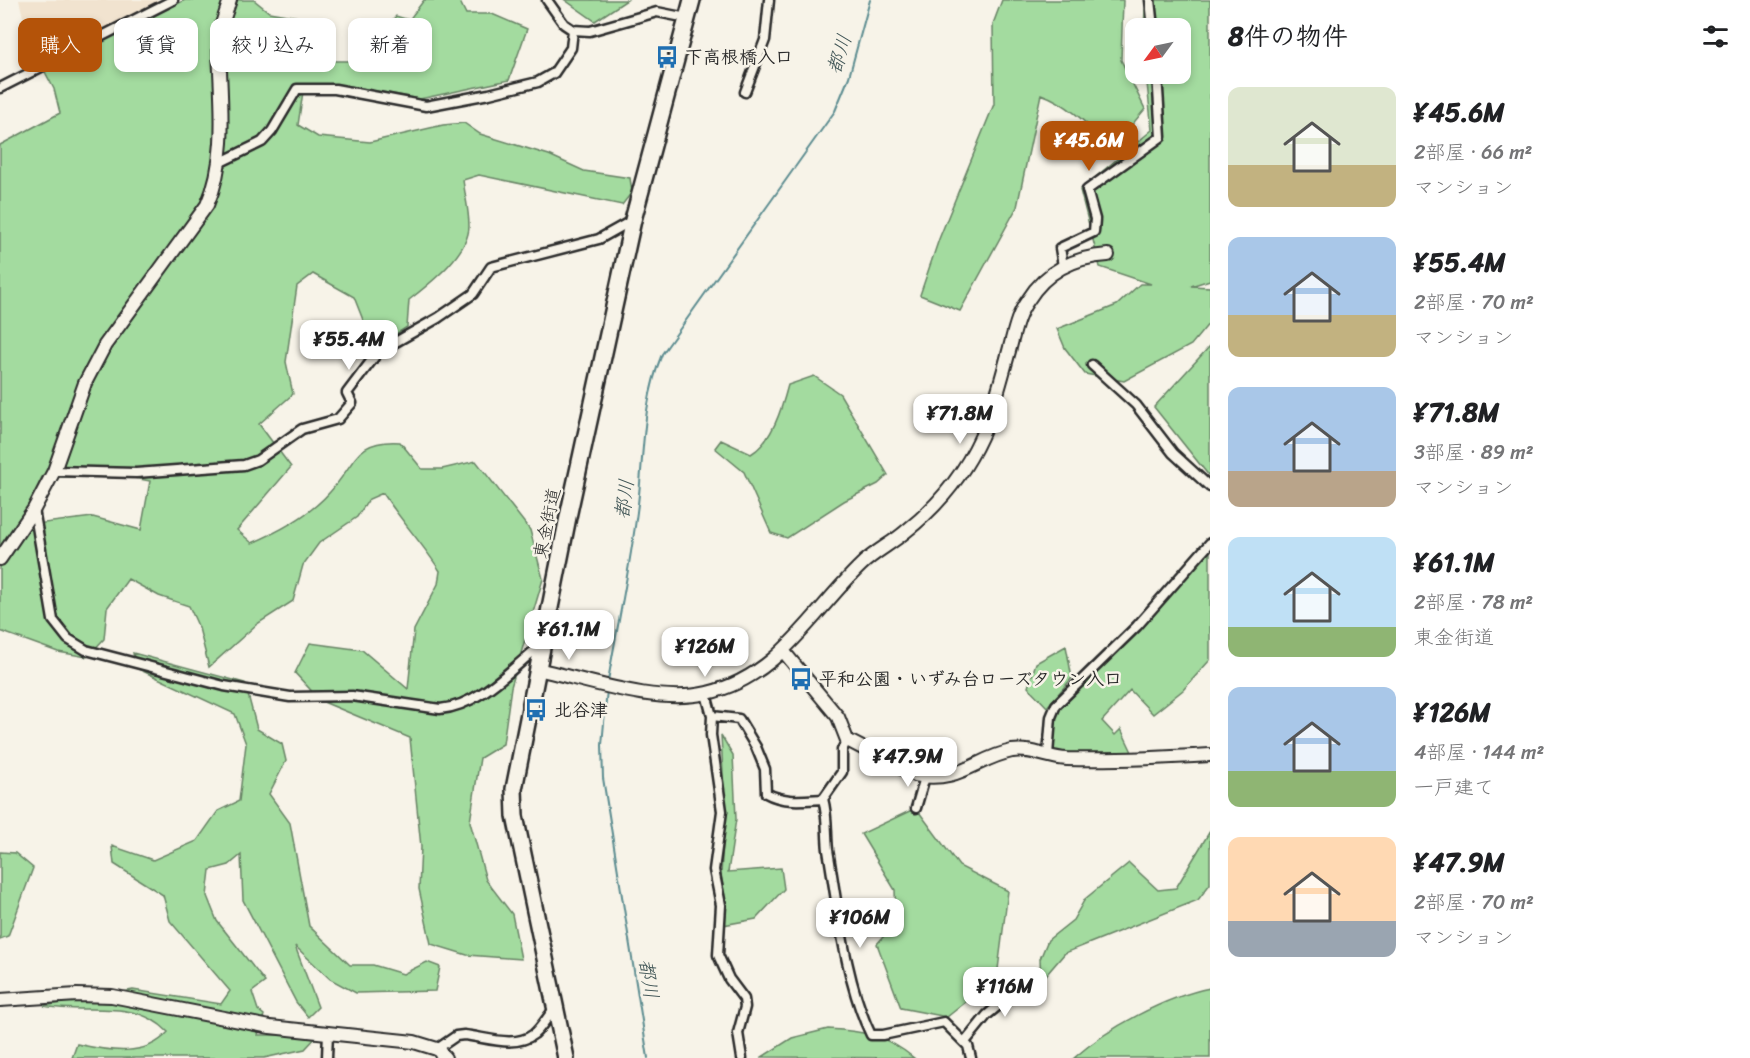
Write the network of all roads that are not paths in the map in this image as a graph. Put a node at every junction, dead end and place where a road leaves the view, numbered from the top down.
1 (173, 0) edge
2 (230, 0) edge
3 (547, 0) edge
4 (692, 0) edge
5 (769, 0) edge
6 (1150, 0) edge
7 (687, 18) junction
8 (1152, 18) edge
9 (573, 30) junction
10 (1158, 84) edge
11 (0, 87) edge
12 (745, 92) dead end
13 (221, 162) junction
14 (633, 220) junction
15 (1108, 255) dead end
16 (1063, 266) junction
17 (1092, 365) dead end
18 (54, 471) junction
19 (1210, 488) edge
20 (34, 509) junction
21 (1210, 543) edge
22 (0, 560) edge
23 (542, 644) junction
24 (784, 652) junction
25 (537, 669) junction
26 (706, 694) junction
27 (712, 716) junction
28 (848, 740) junction
29 (1048, 755) junction
30 (1210, 755) edge
31 (925, 777) junction
32 (823, 800) junction
33 (916, 808) dead end
34 (1014, 979) dead end
35 (0, 1000) edge
36 (556, 1008) junction
37 (328, 1032) junction
38 (965, 1042) junction
39 (441, 1053) edge
40 (327, 1058) edge
41 (566, 1058) edge
42 (742, 1058) edge
43 (971, 1058) edge

1 - 11 street
2 - 13 street
3 - 9 street
4 - 7 highway, 東金街道
5 - 12 street
6 - 8 street
7 - 9 street
7 - 14 highway, 東金街道
9 - 13 street
10 - 16 street
13 - 18 street
14 - 18 street
14 - 23 highway, 東金街道
15 - 16 street
16 - 24 street
17 - 19 street
18 - 20 street
20 - 22 street
20 - 23 street
21 - 29 street
23 - 25 highway, 東金街道
24 - 26 street
24 - 28 street
25 - 26 street
25 - 36 highway, 東金街道
26 - 27 street
27 - 32 street
27 - 42 street
28 - 31 street
28 - 32 street
29 - 30 street
29 - 31 street
31 - 33 street
32 - 38 street
34 - 38 street
35 - 37 street
36 - 39 street
36 - 41 highway, 東金街道
37 - 39 street
37 - 40 street
38 - 43 street

